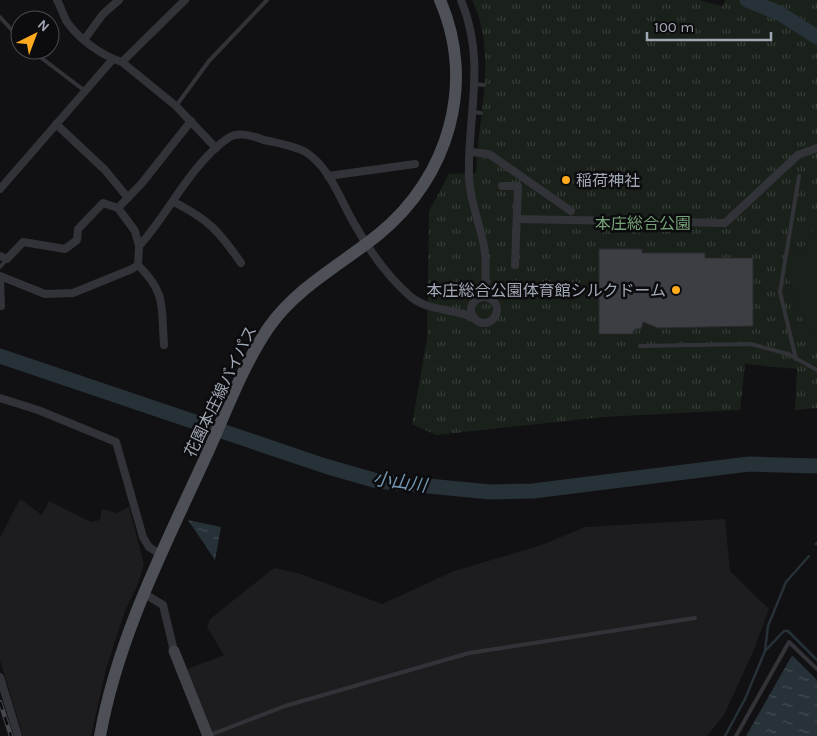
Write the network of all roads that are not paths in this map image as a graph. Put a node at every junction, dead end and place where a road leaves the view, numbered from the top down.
1 (119, 0) edge
2 (185, 0) edge
3 (267, 0) edge
4 (440, 0) edge
5 (461, 0) edge
6 (58, 1) edge
7 (0, 17) edge
8 (10, 28) edge
9 (84, 40) junction
10 (44, 60) edge
11 (113, 60) junction
12 (122, 62) junction
13 (475, 84) junction
14 (484, 85) dead end
15 (86, 91) junction
16 (176, 106) junction
17 (473, 112) junction
18 (482, 113) dead end
19 (191, 121) junction
20 (56, 124) junction
21 (216, 148) junction
22 (817, 148) edge
23 (470, 152) junction
24 (415, 164) dead end
25 (328, 176) junction
26 (799, 176) dead end
27 (502, 186) dead end
28 (0, 189) edge
29 (128, 198) junction
30 (174, 202) junction
31 (118, 208) junction
32 (570, 211) dead end
33 (517, 219) junction
34 (367, 243) junction
35 (139, 246) junction
36 (4, 257) edge
37 (241, 263) dead end
38 (515, 264) dead end
39 (138, 265) junction
40 (0, 267) edge
41 (0, 278) edge
42 (485, 295) junction
43 (0, 306) edge
44 (472, 306) junction
45 (464, 313) junction
46 (474, 318) junction
47 (164, 345) dead end
48 (640, 346) dead end
49 (796, 359) junction
50 (817, 370) edge
51 (0, 398) edge
52 (161, 555) junction
53 (143, 593) junction
54 (695, 618) dead end
55 (174, 651) joint
56 (817, 668) edge
57 (0, 677) edge
58 (18, 736) edge
59 (100, 736) edge
60 (208, 736) edge
61 (736, 736) edge

1 - 9 street
2 - 12 street
3 - 16 lane
4 - 34 main road, 花園本庄線バイパス
5 - 13 street
6 - 9 street
7 - 8 lane
9 - 11 street
10 - 15 lane
11 - 12 street
11 - 15 street
12 - 16 street
13 - 14 lane
13 - 17 street
15 - 20 street
16 - 19 street
17 - 18 lane
17 - 23 street
19 - 21 street
19 - 29 street
20 - 28 street
20 - 29 street
21 - 25 street
21 - 30 street
22 - 33 street
23 - 32 street
23 - 42 street
24 - 25 street
25 - 34 street
26 - 49 lane
27 - 33 street
29 - 31 street
30 - 35 street
30 - 37 street
31 - 35 street
31 - 36 street
33 - 38 street
34 - 45 street
34 - 52 main road, 花園本庄線バイパス
35 - 39 street
36 - 40 lane
39 - 41 street
39 - 47 street
41 - 43 street
42 - 44 street
42 - 46 street
44 - 45 street
44 - 46 street
45 - 46 street
48 - 49 lane
49 - 50 lane
51 - 52 street
52 - 53 main road, 花園本庄線バイパス
53 - 55 street
53 - 59 main road, 花園本庄線バイパス
54 - 60 lane
55 - 60 street
56 - 61 lane
57 - 58 street

